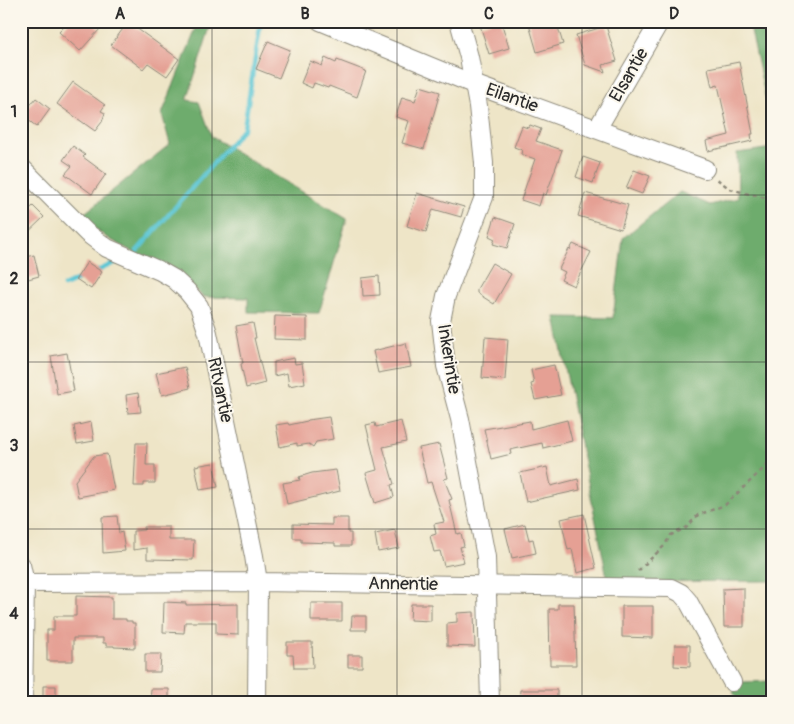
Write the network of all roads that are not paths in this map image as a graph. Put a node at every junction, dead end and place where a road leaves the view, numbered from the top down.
1 (320, 21) edge
2 (459, 21) edge
3 (660, 21) edge
4 (473, 84) junction
5 (597, 129) junction
6 (21, 167) edge
7 (705, 169) road end
8 (21, 565) edge
9 (258, 582) junction
10 (23, 583) edge
11 (488, 585) junction
12 (732, 682) dead end
13 (23, 703) edge
14 (257, 703) edge
15 (490, 703) edge

1 - 4 street, Eilantie
2 - 4 street, Inkerintie
3 - 5 street, Elsantie
4 - 5 street, Eilantie
4 - 11 street, Inkerintie
5 - 7 street, Eilantie
6 - 9 street, Ritvantie
8 - 10 street
9 - 10 street, Annentie
9 - 11 street, Annentie
9 - 14 street, Ritvantie
10 - 13 street
11 - 12 street, Annentie
11 - 15 street, Inkerintie

